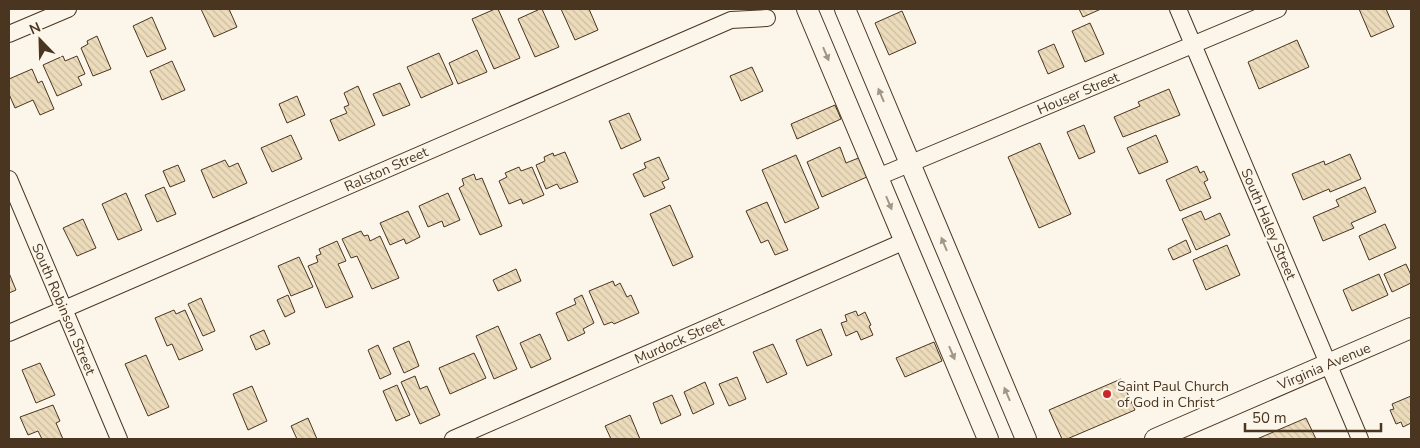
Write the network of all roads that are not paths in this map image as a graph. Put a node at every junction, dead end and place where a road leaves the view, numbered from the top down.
1 (68, 9) edge
2 (807, 9) edge
3 (845, 9) edge
4 (1178, 9) edge
5 (1278, 9) edge
6 (767, 18) dead end
7 (9, 34) edge
8 (1193, 44) junction
9 (910, 164) junction
10 (878, 177) junction
11 (9, 179) edge
12 (905, 241) junction
13 (64, 310) junction
14 (1411, 328) edge
15 (9, 334) edge
16 (1328, 364) junction
17 (118, 439) edge
18 (453, 439) edge
19 (988, 439) edge
20 (1026, 439) edge
21 (1155, 439) edge
22 (1360, 439) edge

1 - 7 street
2 -> 10 street
9 -> 3 street
4 - 8 street, South Haley Street
5 - 8 street, Houser Street
6 - 13 street, Ralston Street
8 - 9 street, Houser Street
8 - 16 street, South Haley Street
9 - 10 street, Houser Street
20 -> 9 street
10 -> 12 street
11 - 13 street, South Robinson Street
12 - 18 street, Murdock Street
12 -> 19 street
13 - 15 street, Ralston Street
13 - 17 street, South Robinson Street
14 - 16 street, Virginia Avenue
16 - 21 street, Virginia Avenue
16 - 22 street, South Haley Street

